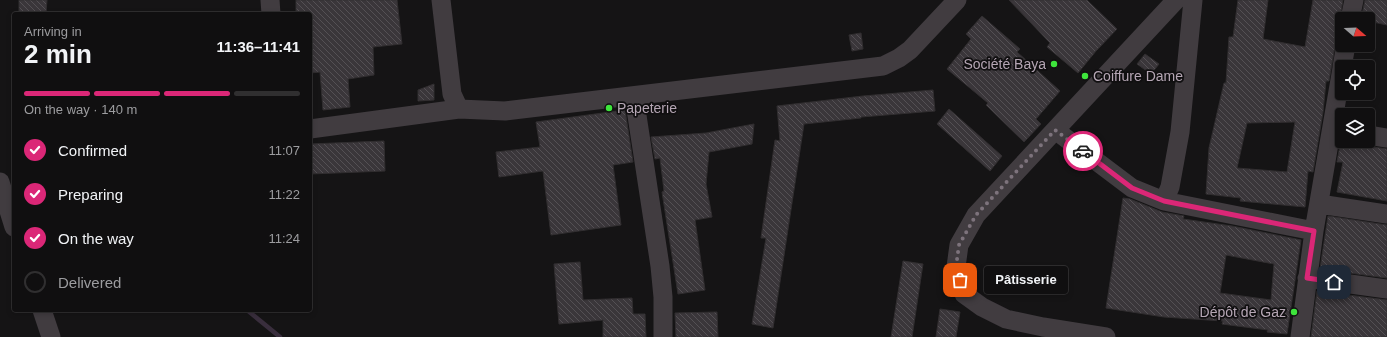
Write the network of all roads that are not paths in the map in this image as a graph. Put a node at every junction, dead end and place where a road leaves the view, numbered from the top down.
1 (270, 0) edge
2 (441, 0) edge
3 (957, 0) edge
4 (1176, 0) edge
5 (1193, 0) edge
6 (1354, 0) edge
7 (272, 12) edge
8 (1351, 12) edge
9 (634, 96) junction
10 (459, 110) junction
11 (312, 129) edge
12 (1055, 130) junction
13 (1375, 136) edge
14 (1335, 138) edge
15 (1387, 138) edge
16 (0, 182) edge
17 (1164, 201) junction
18 (1319, 204) junction
19 (1387, 214) edge
20 (12, 221) edge
21 (1314, 231) junction
22 (1307, 278) junction
23 (1387, 289) edge
24 (43, 312) edge
25 (51, 337) edge
26 (663, 337) edge
27 (1106, 337) edge
28 (1300, 337) edge

1 - 7 street
2 - 10 street
3 - 9 street
4 - 12 street
5 - 17 street
6 - 8 street
9 - 10 street
9 - 26 street
10 - 11 street
12 - 17 street
12 - 27 street
13 - 15 street
14 - 18 street
16 - 20 street
17 - 21 street
18 - 19 street
18 - 21 street
21 - 22 street
22 - 23 street
22 - 28 street
24 - 25 street

